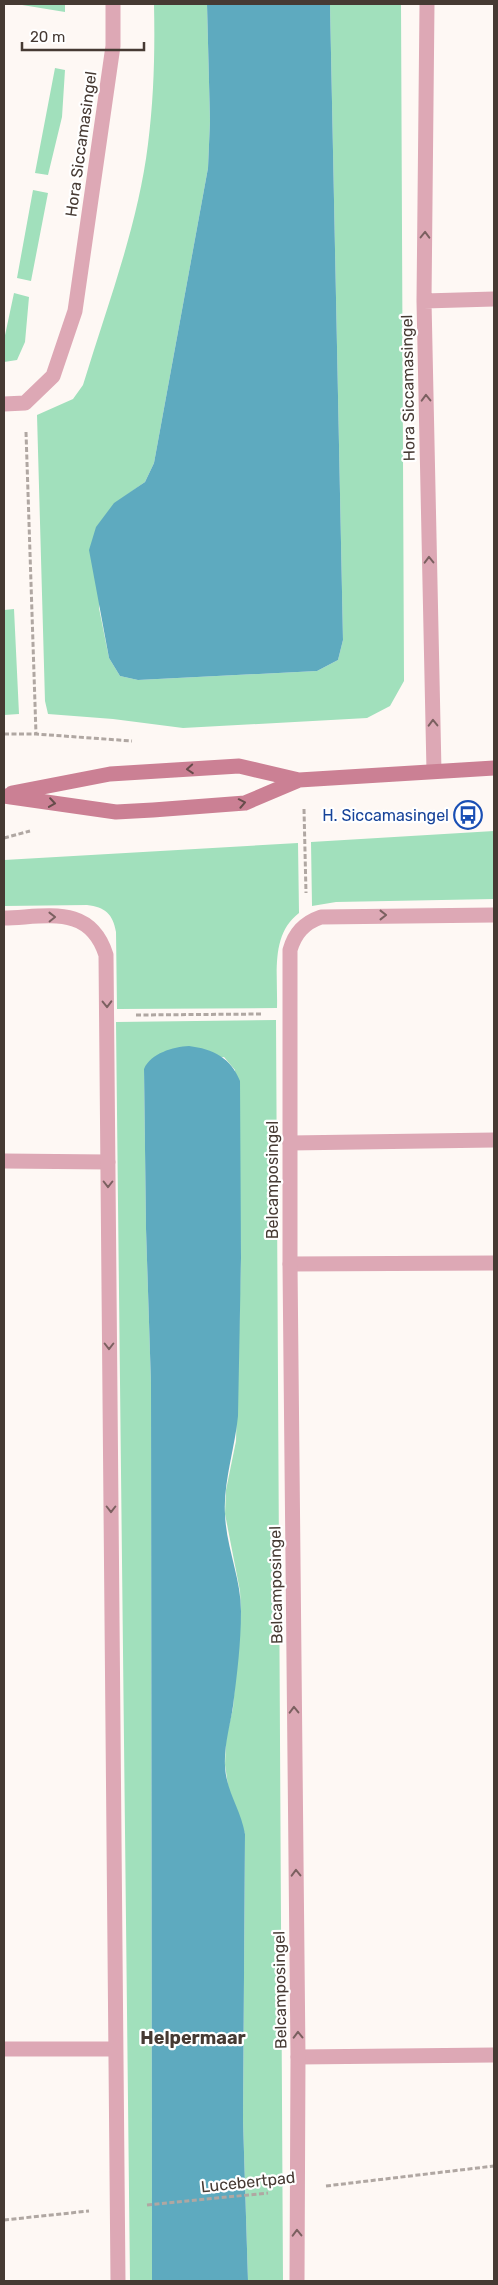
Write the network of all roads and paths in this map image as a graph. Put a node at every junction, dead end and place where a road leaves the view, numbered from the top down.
1 (113, 4) edge
2 (427, 4) edge
3 (494, 299) edge
4 (424, 301) junction
5 (25, 403) junction
6 (4, 404) edge
7 (36, 734) dead end
8 (494, 768) edge
9 (434, 771) junction
10 (301, 780) junction
11 (4, 796) edge
12 (494, 915) edge
13 (4, 918) edge
14 (307, 923) junction
15 (290, 1014) junction
16 (108, 1016) junction
17 (494, 1140) edge
18 (290, 1142) junction
19 (4, 1161) edge
20 (108, 1162) junction
21 (494, 1263) edge
22 (290, 1264) junction
23 (115, 2049) junction
24 (4, 2050) edge
25 (494, 2054) edge
26 (298, 2057) junction
27 (494, 2166) edge
28 (296, 2190) junction
29 (117, 2208) junction
30 (4, 2220) edge
31 (118, 2281) edge
32 (297, 2281) edge

1 - 5 street, Hora Siccamasingel
4 -> 2 street, Hora Siccamasingel
3 - 4 street
9 -> 4 street, Hora Siccamasingel
5 - 6 street
5 - 7 path
8 - 9 main road
9 - 10 main road
10 -> 11 main road
11 -> 10 main road
10 - 14 path
14 -> 12 street
13 -> 16 street
14 - 15 street, Belcamposingel
15 - 16 path
15 - 18 street, Belcamposingel
16 - 20 street
17 - 18 street
18 - 22 street, Belcamposingel
19 - 20 street
20 -> 23 street
21 - 22 street
26 -> 22 street, Belcamposingel
23 - 24 street
23 - 29 street
25 - 26 street
26 - 28 street, Belcamposingel
27 - 28 path, Lucebertpad
28 - 29 path, Lucebertpad
32 -> 28 street, Belcamposingel
29 - 30 path, Lucebertpad
29 - 31 street

